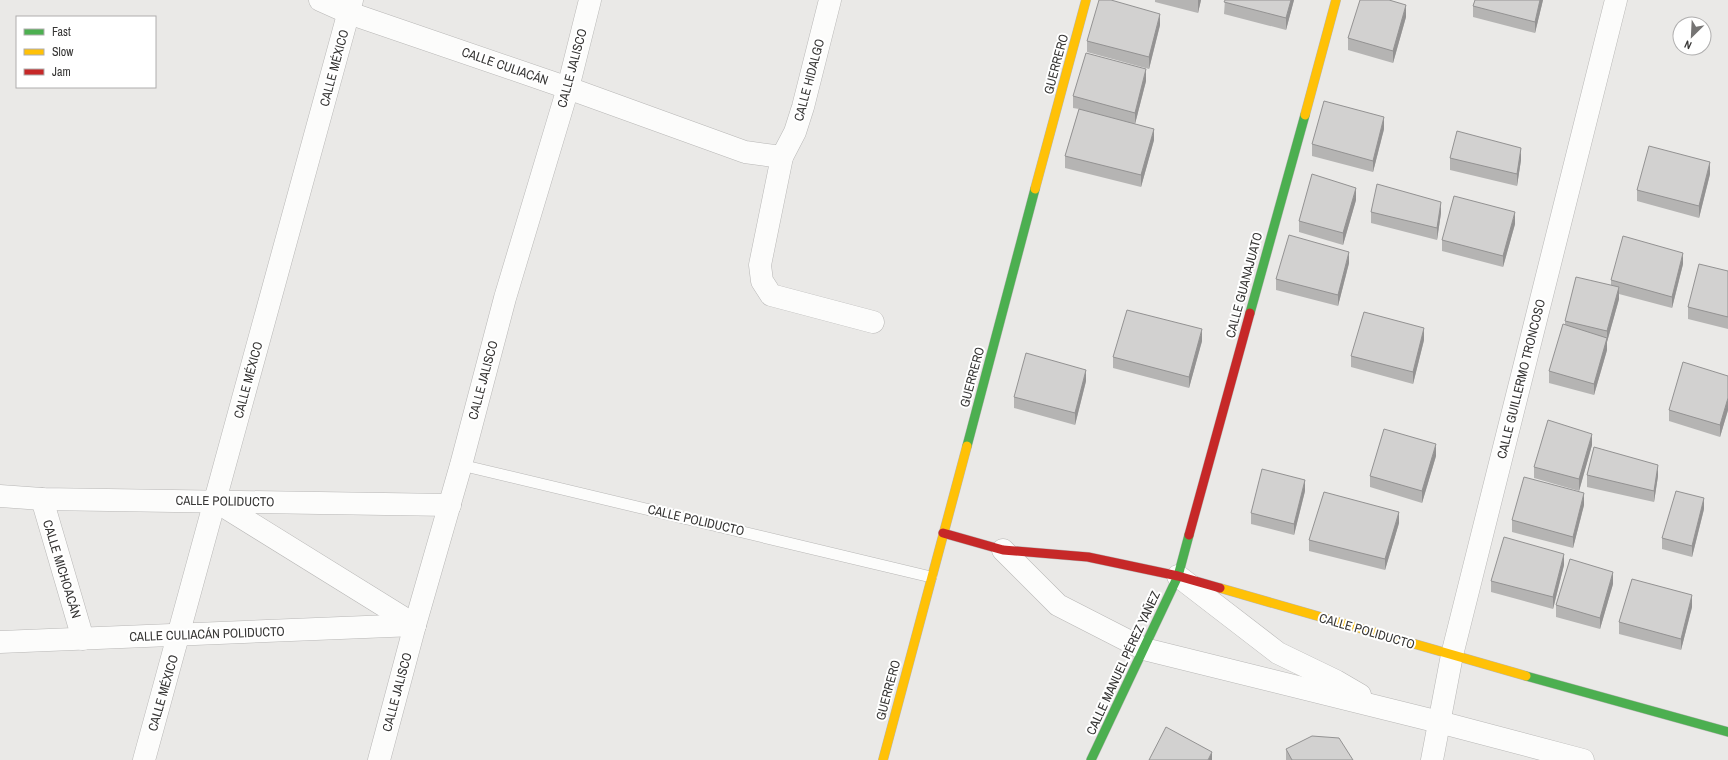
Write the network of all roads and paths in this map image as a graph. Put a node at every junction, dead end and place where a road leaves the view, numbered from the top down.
1 (320, 0) edge
2 (590, 0) edge
3 (830, 0) edge
4 (1086, 0) edge
5 (1336, 0) edge
6 (1616, 0) edge
7 (350, 6) edge
8 (568, 88) junction
9 (782, 157) junction
10 (873, 322) dead end
11 (461, 465) junction
12 (0, 496) edge
13 (42, 499) junction
14 (215, 501) junction
15 (450, 505) junction
16 (943, 533) junction
17 (1003, 550) junction
18 (1178, 576) junction
19 (931, 577) junction
20 (415, 625) junction
21 (179, 635) junction
22 (83, 639) junction
23 (0, 642) edge
24 (1144, 649) junction
25 (1452, 655) junction
26 (1385, 709) junction
27 (1440, 722) junction
28 (1728, 732) edge
29 (144, 760) edge
30 (379, 760) edge
31 (883, 760) edge
32 (1091, 760) edge
33 (1432, 760) edge
34 (1583, 760) edge

1 - 7 street, CALLE CULIACÁN
2 - 8 street, CALLE JALISCO
3 - 9 street, CALLE HIDALGO
4 - 16 street, GUERRERO
5 - 18 street, CALLE GUANAJUATO
6 - 25 street, CALLE GUILLERMO TRONCOSO
7 - 8 street, CALLE CULIACÁN
7 - 14 street, CALLE MÉXICO
8 - 9 street, CALLE CULIACÁN
8 - 11 street, CALLE JALISCO
9 - 10 street, CALLE HIDALGO
11 - 15 street, CALLE JALISCO
11 - 19 lane, CALLE POLIDUCTO
12 - 13 street, CALLE POLIDUCTO
13 - 14 street, CALLE POLIDUCTO
13 - 22 street, CALLE MICHOACÁN
14 - 15 street, CALLE POLIDUCTO
14 - 20 street
14 - 21 street, CALLE MÉXICO
15 - 20 street, CALLE JALISCO
16 - 17 street, CALLE POLIDUCTO
16 - 19 street, GUERRERO
17 - 18 street, CALLE POLIDUCTO
17 - 24 street, CALLE POLIDUCTO
18 - 24 street, CALLE MANUEL PÉREZ YAÑEZ
18 - 25 street, CALLE POLIDUCTO
18 - 26 street
19 - 31 street, GUERRERO
20 - 21 street, CALLE CULIACÁN POLIDUCTO
20 - 30 street, CALLE JALISCO
21 - 22 street, CALLE CULIACÁN POLIDUCTO
21 - 29 street, CALLE MÉXICO
22 - 23 street, CALLE CULIACÁN POLIDUCTO
24 - 26 street, CALLE POLIDUCTO
24 - 32 street, CALLE MANUEL PÉREZ YAÑEZ
25 - 27 street, CALLE GUILLERMO TRONCOSO
25 - 28 street, CALLE POLIDUCTO
26 - 27 street, CALLE POLIDUCTO
27 - 33 street, CALLE GUILLERMO TRONCOSO
27 - 34 street, CALLE POLIDUCTO

